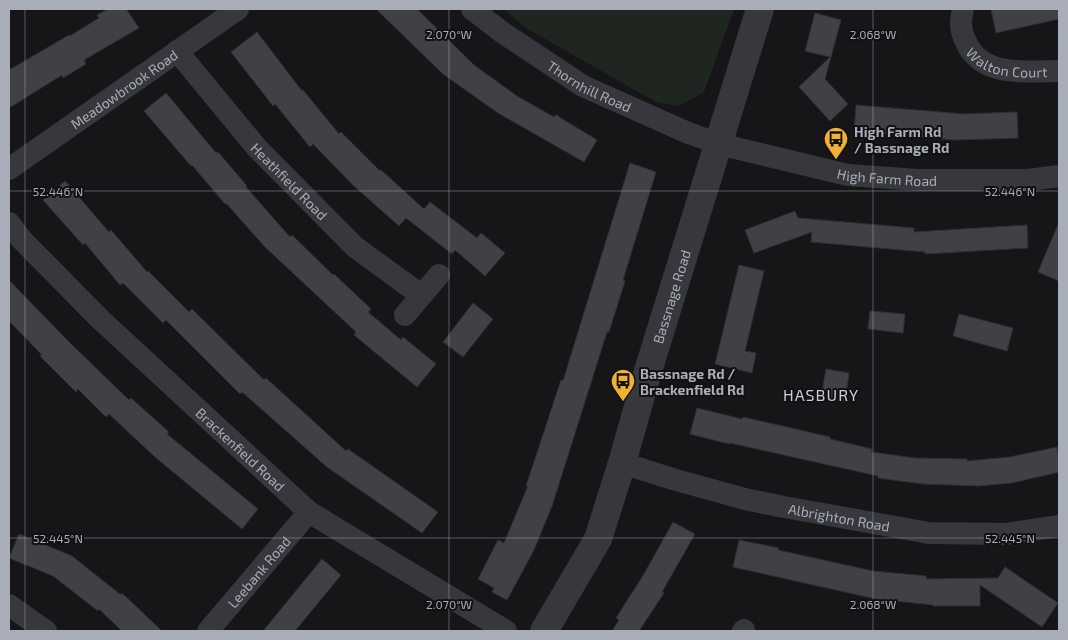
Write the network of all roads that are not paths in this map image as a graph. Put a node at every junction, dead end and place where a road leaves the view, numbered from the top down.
1 (238, 9) edge
2 (472, 9) edge
3 (760, 9) edge
4 (963, 9) edge
5 (177, 51) junction
6 (1059, 71) edge
7 (719, 144) junction
8 (9, 169) edge
9 (1059, 176) edge
10 (9, 223) edge
11 (439, 275) dead end
12 (421, 295) junction
13 (405, 315) dead end
14 (622, 463) junction
15 (309, 512) junction
16 (1059, 526) edge
17 (9, 605) edge
18 (46, 631) edge
19 (208, 631) edge
20 (506, 631) edge
21 (544, 631) edge

1 - 5 street, Meadowbrook Road
2 - 7 street, Thornhill Road
3 - 7 street, Bassnage Road
4 - 6 street, Walton Court
5 - 8 street, Meadowbrook Road
5 - 12 street, Heathfield Road
7 - 9 street, High Farm Road
7 - 14 street, Bassnage Road
10 - 15 street, Brackenfield Road
11 - 12 street
12 - 13 street
14 - 16 street, Albrighton Road
14 - 21 street, Bassnage Road
15 - 19 street, Leebank Road
15 - 20 street, Brackenfield Road
17 - 18 street

